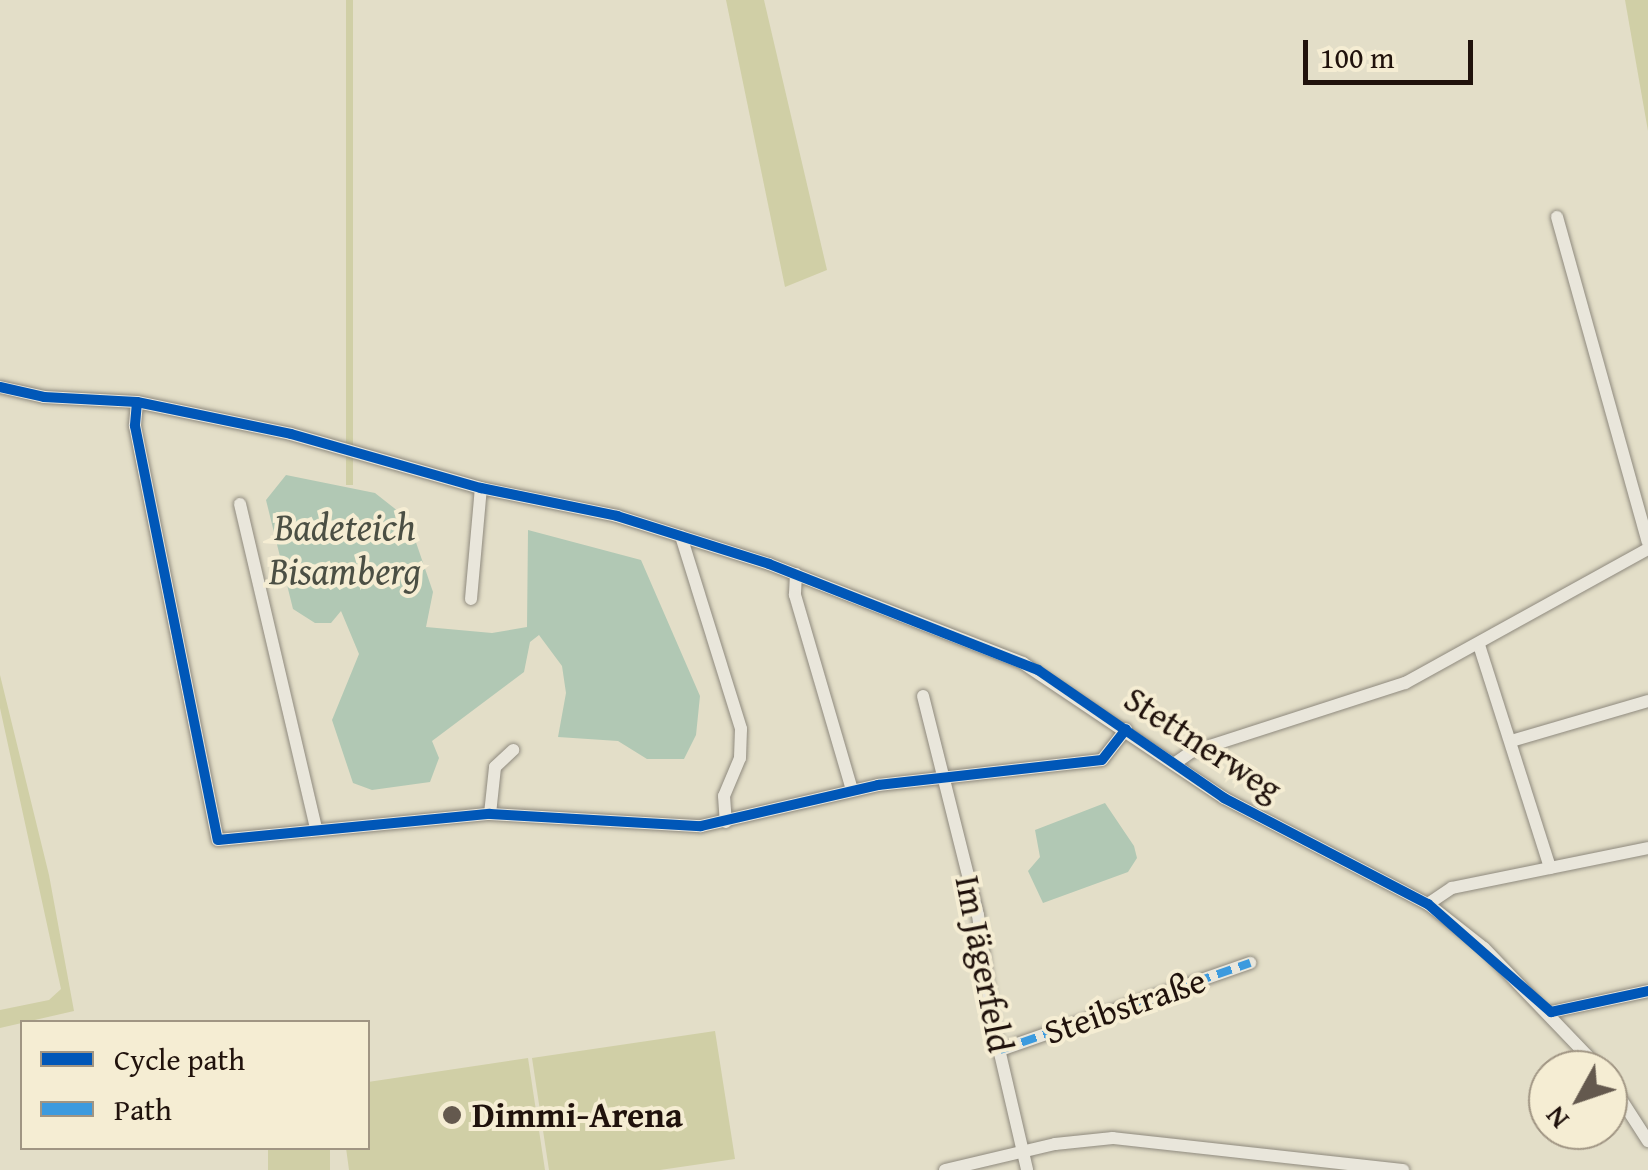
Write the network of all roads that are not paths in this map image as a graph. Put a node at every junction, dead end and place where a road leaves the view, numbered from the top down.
1 (1557, 216) dead end
2 (0, 387) edge
3 (136, 402) junction
4 (481, 488) junction
5 (240, 504) dead end
6 (681, 536) junction
7 (1648, 546) edge
8 (796, 574) junction
9 (471, 599) dead end
10 (1479, 645) junction
11 (922, 696) dead end
12 (1648, 701) edge
13 (1126, 728) junction
14 (1511, 741) junction
15 (512, 750) dead end
16 (1174, 764) junction
17 (944, 777) junction
18 (852, 790) junction
19 (490, 814) junction
20 (726, 822) junction
21 (316, 827) junction
22 (1648, 848) edge
23 (1550, 868) junction
24 (1428, 904) junction
25 (1250, 962) dead end
26 (1648, 991) edge
27 (1551, 1012) junction
28 (1000, 1050) junction
29 (1584, 1050) edge
30 (1628, 1110) edge
31 (1648, 1140) edge
32 (1022, 1152) junction
33 (945, 1170) edge
34 (1026, 1170) edge
35 (1403, 1170) edge

1 - 7 street
2 - 3 street, Stettnerweg
3 - 4 street, Stettnerweg
3 - 21 street
4 - 6 street, Stettnerweg
4 - 9 street
5 - 21 street
6 - 8 street, Stettnerweg
6 - 20 street
7 - 10 street
8 - 13 street, Stettnerweg
8 - 18 street
10 - 14 street
10 - 16 street
11 - 17 street, Im Jägerfeld
12 - 14 street
13 - 16 street, Stettnerweg
13 - 17 street
14 - 23 street
15 - 19 street
16 - 24 street, Stettnerweg
17 - 18 street
17 - 28 street, Im Jägerfeld
18 - 20 street
19 - 20 street
19 - 21 street
22 - 23 street
23 - 24 street
24 - 27 street, Stettnerweg
25 - 28 street, Steibstraße
26 - 27 street
27 - 29 street, Stettnerweg
28 - 32 street, Im Jägerfeld
30 - 31 street
32 - 33 street
32 - 34 street, Im Jägerfeld
32 - 35 street

